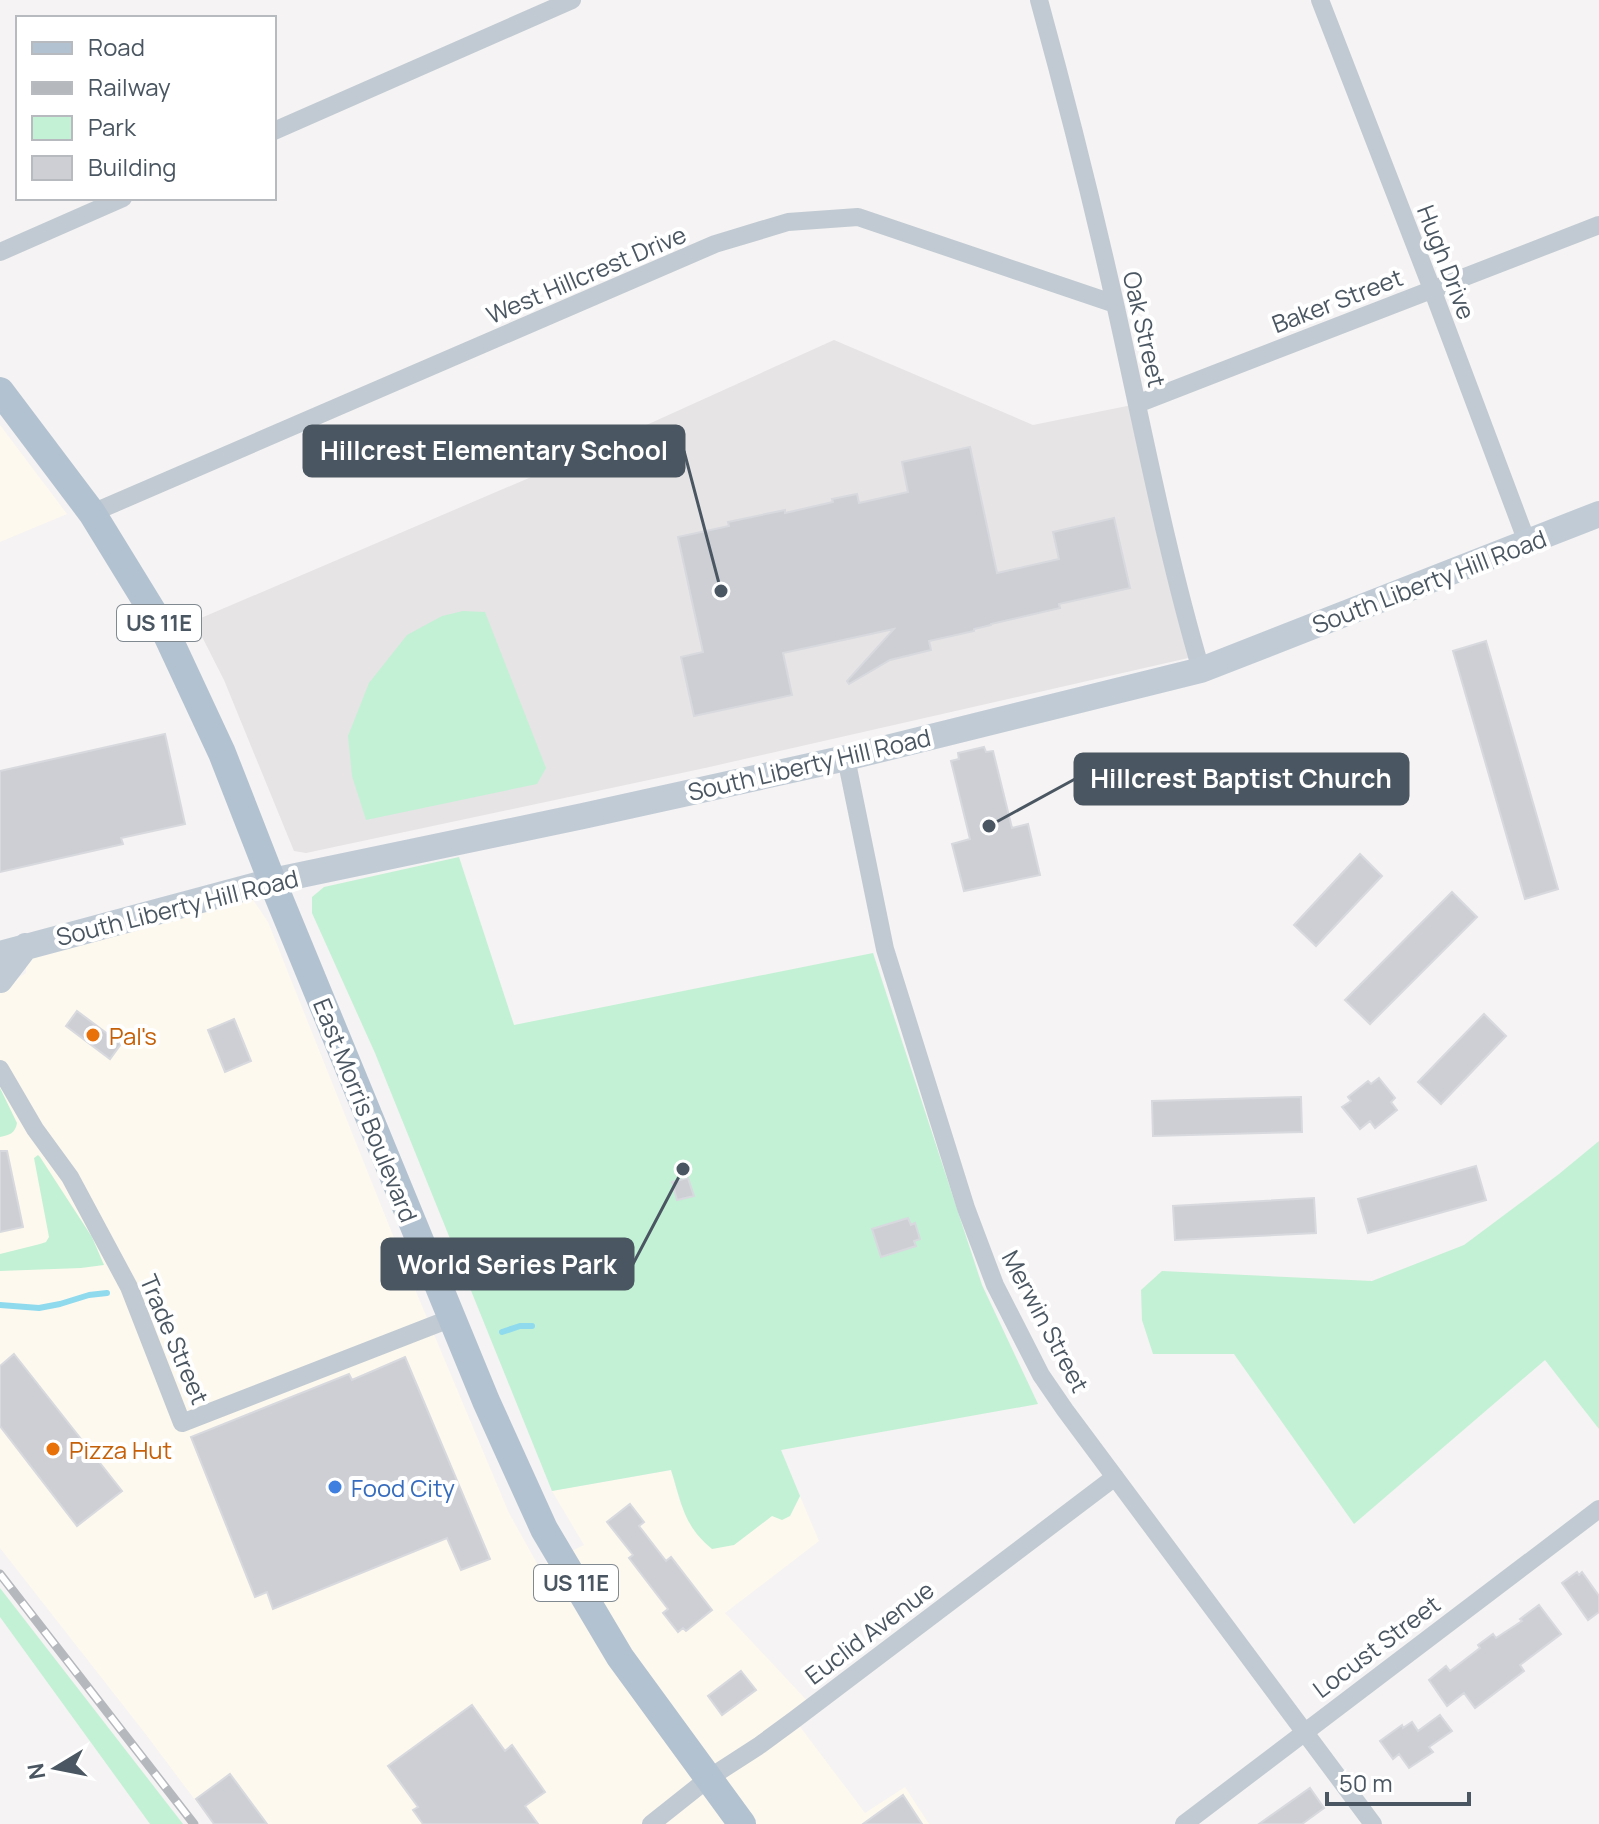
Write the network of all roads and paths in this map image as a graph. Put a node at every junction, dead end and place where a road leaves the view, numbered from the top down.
1 (572, 0) edge
2 (1039, 0) edge
3 (1320, 0) edge
4 (276, 130) edge
5 (118, 200) edge
6 (1599, 225) edge
7 (0, 252) edge
8 (1432, 289) junction
9 (1115, 304) junction
10 (0, 391) edge
11 (1137, 404) junction
12 (92, 513) junction
13 (1599, 514) edge
14 (1527, 542) junction
15 (1201, 670) junction
16 (846, 758) junction
17 (272, 881) junction
18 (26, 946) junction
19 (0, 954) edge
20 (0, 980) edge
21 (0, 1069) edge
22 (452, 1318) junction
23 (1115, 1477) junction
24 (1599, 1509) edge
25 (1305, 1730) junction
26 (709, 1778) junction
27 (651, 1824) edge
28 (742, 1824) edge
29 (1184, 1824) edge
30 (1373, 1824) edge

1 - 4 street
2 - 9 street, Oak Street
3 - 8 street, Hugh Drive
5 - 7 street
6 - 8 street, Baker Street
8 - 11 street, Baker Street
8 - 14 street, Hugh Drive
9 - 11 street, Oak Street
9 - 12 street, West Hillcrest Drive
10 - 12 main road, East Morris Boulevard / US 11E
11 - 15 street, Oak Street
12 - 17 main road, East Morris Boulevard / US 11E
13 - 14 street, South Liberty Hill Road
14 - 15 street, South Liberty Hill Road
15 - 16 street, South Liberty Hill Road
16 - 17 street, South Liberty Hill Road
16 - 23 street, Merwin Street
17 - 18 street, South Liberty Hill Road
17 - 22 main road, East Morris Boulevard / US 11E
18 - 19 street, South Liberty Hill Road
18 - 20 street
21 - 22 street, Trade Street
22 - 26 main road, East Morris Boulevard / US 11E
23 - 25 street, Merwin Street
23 - 26 street, Euclid Avenue
24 - 25 street, Locust Street
25 - 29 street, Locust Street
25 - 30 street, Merwin Street
26 - 27 street, Euclid Avenue
26 - 28 main road, East Morris Boulevard / US 11E

